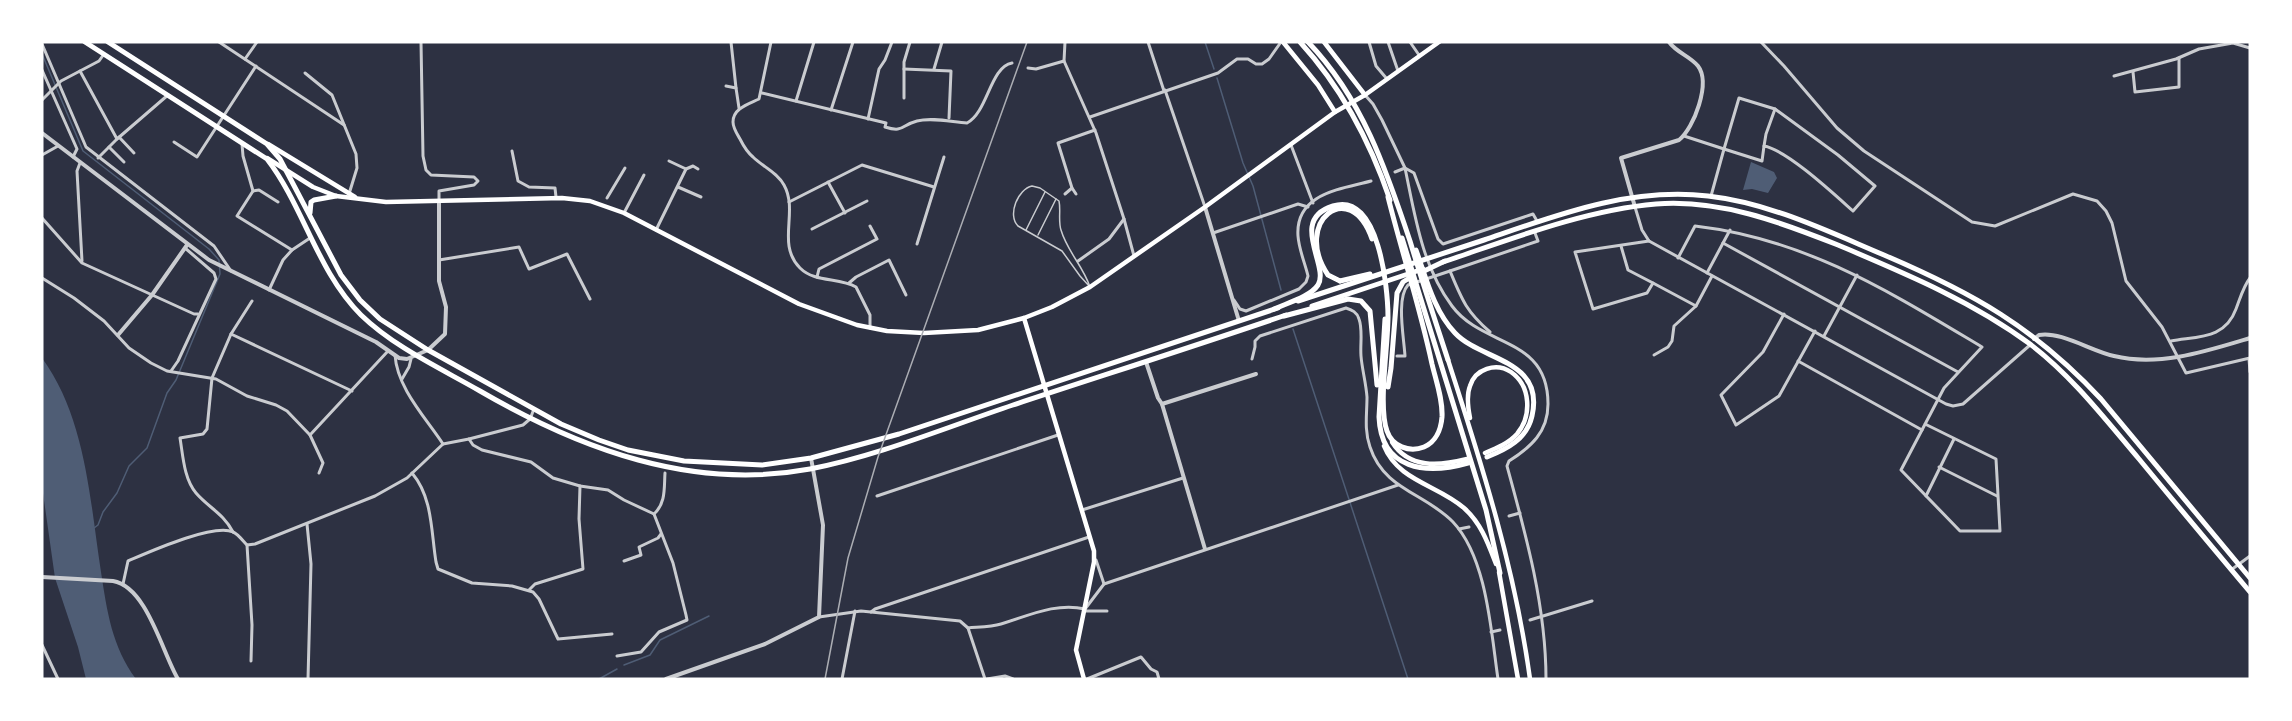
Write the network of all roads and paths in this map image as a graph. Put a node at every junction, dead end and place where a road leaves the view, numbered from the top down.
1 (85, 42) edge
2 (108, 42) edge
3 (219, 42) edge
4 (257, 42) edge
5 (421, 42) edge
6 (731, 42) edge
7 (771, 42) edge
8 (814, 42) edge
9 (853, 42) edge
10 (892, 42) edge
11 (902, 42) edge
12 (942, 42) edge
13 (1065, 42) edge
14 (1148, 42) edge
15 (1282, 42) edge
16 (1300, 42) edge
17 (1308, 42) edge
18 (1324, 42) edge
19 (1369, 42) edge
20 (1388, 42) edge
21 (1410, 42) edge
22 (1439, 42) edge
23 (1669, 42) edge
24 (1761, 42) edge
25 (910, 43) edge
26 (42, 44) edge
27 (2250, 48) edge
28 (104, 54) junction
29 (1419, 56) junction
30 (2179, 58) junction
31 (245, 60) junction
32 (1064, 60) junction
33 (1012, 63) dead end
34 (1324, 65) junction
35 (255, 66) junction
36 (1028, 68) dead end
37 (904, 69) junction
38 (934, 69) junction
39 (42, 70) edge
40 (80, 71) junction
41 (1398, 71) junction
42 (2133, 71) junction
43 (306, 74) dead end
44 (2114, 76) dead end
45 (1387, 80) junction
46 (58, 84) junction
47 (726, 86) dead end
48 (736, 88) junction
49 (51, 91) junction
50 (1165, 91) junction
51 (762, 93) junction
52 (168, 95) junction
53 (1365, 95) junction
54 (904, 98) dead end
55 (42, 100) edge
56 (796, 101) junction
57 (739, 108) junction
58 (1775, 109) junction
59 (831, 110) junction
60 (1335, 112) junction
61 (225, 116) junction
62 (1090, 117) junction
63 (949, 118) dead end
64 (868, 119) junction
65 (1360, 121) junction
66 (344, 125) junction
67 (217, 126) junction
68 (1095, 130) junction
69 (42, 133) edge
70 (1684, 136) junction
71 (118, 138) junction
72 (261, 139) junction
73 (174, 142) dead end
74 (242, 142) junction
75 (1292, 145) junction
76 (58, 146) junction
77 (1764, 146) junction
78 (109, 147) junction
79 (1724, 149) junction
80 (512, 151) dead end
81 (134, 153) dead end
82 (260, 153) junction
83 (42, 155) edge
84 (73, 157) junction
85 (944, 157) dead end
86 (98, 158) junction
87 (669, 161) dead end
88 (123, 162) dead end
89 (80, 163) junction
90 (624, 168) dead end
91 (1405, 168) junction
92 (698, 169) dead end
93 (686, 170) junction
94 (286, 171) junction
95 (1395, 172) dead end
96 (644, 175) dead end
97 (1371, 181) dead end
98 (828, 182) junction
99 (677, 187) junction
100 (934, 187) junction
101 (1072, 188) junction
102 (253, 191) junction
103 (1046, 191) junction
104 (349, 194) junction
105 (1065, 194) dead end
106 (1076, 194) dead end
107 (336, 196) junction
108 (1632, 196) junction
109 (1711, 196) junction
110 (701, 197) dead end
111 (607, 198) dead end
112 (1057, 198) junction
113 (361, 199) junction
114 (556, 199) junction
115 (439, 201) junction
116 (867, 201) dead end
117 (278, 202) dead end
118 (789, 202) junction
119 (1312, 202) junction
120 (1205, 207) junction
121 (1308, 207) junction
122 (1635, 207) junction
123 (624, 213) junction
124 (845, 213) junction
125 (310, 216) junction
126 (42, 218) edge
127 (1124, 219) junction
128 (1538, 222) junction
129 (870, 226) dead end
130 (813, 229) dead end
131 (656, 230) junction
132 (1026, 230) junction
133 (1730, 230) junction
134 (1535, 232) junction
135 (1213, 233) junction
136 (1037, 236) junction
137 (311, 238) junction
138 (1649, 241) junction
139 (1723, 243) junction
140 (917, 244) dead end
141 (1407, 244) junction
142 (1621, 246) junction
143 (186, 247) junction
144 (292, 250) junction
145 (1378, 254) junction
146 (1134, 256) junction
147 (1427, 258) junction
148 (1678, 258) junction
149 (439, 260) junction
150 (1078, 261) junction
151 (1445, 261) junction
152 (82, 263) junction
153 (1450, 271) junction
154 (232, 273) junction
155 (1707, 273) junction
156 (1857, 275) junction
157 (1712, 276) junction
158 (817, 277) junction
159 (42, 278) edge
160 (2250, 278) edge
161 (849, 283) junction
162 (1653, 283) junction
163 (1090, 286) junction
164 (1421, 287) junction
165 (269, 291) junction
166 (1385, 293) junction
167 (152, 295) junction
168 (906, 295) dead end
169 (1233, 298) junction
170 (590, 299) dead end
171 (252, 301) dead end
172 (1696, 306) junction
173 (1840, 306) junction
174 (1274, 309) junction
175 (198, 314) junction
176 (1784, 314) junction
177 (1284, 316) junction
178 (1024, 318) junction
179 (1239, 321) junction
180 (870, 328) junction
181 (1815, 331) junction
182 (231, 334) junction
183 (118, 335) junction
184 (1494, 335) junction
185 (1824, 336) junction
186 (2036, 337) junction
187 (2250, 338) edge
188 (2172, 343) junction
189 (2030, 345) junction
190 (388, 349) junction
191 (428, 350) junction
192 (1361, 354) junction
193 (1368, 354) dead end
194 (395, 355) junction
195 (1654, 355) dead end
196 (418, 356) junction
197 (1397, 356) dead end
198 (411, 358) junction
199 (2250, 358) edge
200 (1252, 359) dead end
201 (1448, 360) joint
202 (1798, 361) junction
203 (1146, 362) junction
204 (171, 372) junction
205 (1959, 372) junction
206 (2250, 372) edge
207 (1256, 374) dead end
208 (212, 378) junction
209 (402, 379) junction
210 (1044, 385) junction
211 (352, 391) junction
212 (1047, 394) junction
213 (1379, 399) junction
214 (1937, 399) junction
215 (1162, 404) junction
216 (1384, 405) junction
217 (534, 410) junction
218 (530, 419) junction
219 (1925, 424) junction
220 (1922, 430) junction
221 (1387, 432) junction
222 (310, 435) junction
223 (1058, 435) junction
224 (1382, 438) junction
225 (469, 439) junction
226 (1954, 439) junction
227 (443, 444) junction
228 (1486, 455) joint
229 (812, 458) junction
230 (1467, 461) joint
231 (1482, 465) junction
232 (1939, 467) junction
233 (813, 468) junction
234 (412, 473) junction
235 (665, 473) dead end
236 (319, 474) dead end
237 (1183, 478) junction
238 (580, 486) junction
239 (1398, 486) junction
240 (877, 496) dead end
241 (1926, 496) junction
242 (1998, 497) junction
243 (1082, 510) junction
244 (1520, 513) junction
245 (654, 514) junction
246 (1509, 516) dead end
247 (307, 524) junction
248 (1469, 526) dead end
249 (1459, 529) junction
250 (233, 532) junction
251 (661, 534) junction
252 (1091, 536) junction
253 (247, 545) junction
254 (1205, 549) junction
255 (1094, 555) junction
256 (2250, 556) edge
257 (624, 561) dead end
258 (2239, 565) junction
259 (2232, 570) junction
260 (1500, 573) junction
261 (42, 577) edge
262 (2250, 578) edge
263 (123, 584) junction
264 (1104, 584) junction
265 (530, 590) junction
266 (2250, 592) edge
267 (1592, 601) dead end
268 (1085, 610) junction
269 (855, 611) junction
270 (1107, 611) dead end
271 (871, 612) junction
272 (819, 617) junction
273 (1540, 617) junction
274 (1530, 620) dead end
275 (968, 628) junction
276 (1500, 630) dead end
277 (1491, 632) junction
278 (612, 634) dead end
279 (42, 645) edge
280 (617, 656) dead end
281 (251, 661) dead end
282 (58, 679) edge
283 (178, 679) edge
284 (308, 679) edge
285 (666, 679) edge
286 (842, 679) edge
287 (986, 679) edge
288 (1013, 679) edge
289 (1086, 679) edge
290 (1159, 679) edge
291 (1498, 679) edge
292 (1518, 679) edge
293 (1530, 679) edge
294 (1546, 679) edge

1 - 28 highway
2 - 61 highway
3 - 31 street
4 - 31 street
5 - 115 street
6 - 48 street
7 - 51 street
8 - 56 street
9 - 59 street
10 - 64 street
11 - 25 street
12 - 38 street
13 - 32 street
14 - 50 street
15 - 50 street
15 - 60 main road
16 - 34 highway
17 - 34 highway
18 - 53 main road
19 - 45 street
20 - 41 street
21 - 29 street
22 - 29 main road
23 - 70 street
24 - 188 street
25 - 37 street
26 - 46 street
27 - 30 street
28 - 40 street
28 - 52 highway
29 - 41 main road
30 - 42 street
30 - 42 street
31 - 35 street
32 - 36 street
32 - 62 street
33 - 64 street
34 - 65 highway
35 - 61 street
35 - 66 street
37 - 38 street
37 - 54 street
38 - 63 street
39 - 49 street
40 - 46 street
40 - 71 street
41 - 45 main road
42 - 44 street
43 - 66 street
45 - 53 main road
46 - 49 street
46 - 86 street
47 - 48 street
48 - 57 street
49 - 55 street
49 - 84 street
50 - 62 street
50 - 120 street
51 - 56 street
51 - 57 street
52 - 67 highway
52 - 71 street
53 - 60 main road
53 - 91 street
56 - 59 street
57 - 118 street
58 - 77 street
58 - 77 street
58 - 79 street
59 - 64 street
60 - 75 main road
61 - 67 street
61 - 72 highway
62 - 68 street
65 - 141 highway
65 - 141 highway
66 - 104 street
67 - 73 street
67 - 74 highway
68 - 101 street
68 - 127 street
69 - 76 street
70 - 79 street
70 - 108 street
71 - 78 street
71 - 81 street
72 - 94 highway
72 - 104 main road
74 - 82 highway
74 - 102 street
75 - 119 street
75 - 120 main road
76 - 83 street
76 - 84 street
77 - 79 street
78 - 86 street
78 - 88 street
79 - 109 street
80 - 114 street
82 - 94 main road
82 - 137 highway
84 - 89 street
85 - 100 street
86 - 154 street
87 - 93 street
89 - 143 street
89 - 152 street
90 - 111 street
91 - 95 street
91 - 128 street
91 - 184 street
92 - 93 street
93 - 99 street
94 - 107 main road
94 - 125 highway
96 - 123 street
97 - 119 street
98 - 100 street
98 - 118 street
98 - 124 street
99 - 110 street
99 - 131 street
100 - 140 street
101 - 105 street
101 - 106 street
102 - 117 street
102 - 144 street
103 - 112 lane
103 - 132 lane
103 - 132 lane
104 - 113 main road
107 - 113 main road
107 - 125 highway
108 - 109 highway
108 - 122 street
108 - 128 highway
109 - 186 highway
112 - 136 lane
112 - 150 lane
113 - 115 main road
114 - 115 main road
114 - 123 main road
115 - 149 street
116 - 124 street
118 - 158 street
119 - 121 street
120 - 135 street
120 - 146 main road
121 - 135 street
121 - 169 street
122 - 134 highway
122 - 138 street
122 - 189 highway
123 - 131 main road
124 - 130 street
125 - 191 highway
126 - 152 street
127 - 146 street
127 - 150 street
128 - 147 highway
129 - 158 street
131 - 180 main road
132 - 136 lane
133 - 139 street
133 - 148 street
133 - 156 street
134 - 151 highway
134 - 153 street
135 - 169 street
136 - 163 lane
137 - 144 street
137 - 196 highway
138 - 142 street
138 - 148 street
139 - 155 street
139 - 173 street
141 - 164 highway
141 - 164 highway
142 - 162 street
142 - 162 street
143 - 154 street
143 - 167 street
143 - 175 street
144 - 165 street
145 - 147 highway
145 - 166 highway
145 - 174 highway
146 - 163 main road
147 - 174 highway
148 - 155 street
149 - 170 street
149 - 191 street
150 - 163 lane
151 - 177 highway
151 - 216 highway
152 - 167 street
153 - 184 street
153 - 197 street
154 - 165 street
155 - 157 street
156 - 173 street
156 - 205 street
157 - 172 street
157 - 176 street
158 - 161 street
159 - 183 street
160 - 188 street
161 - 168 street
161 - 180 street
162 - 172 street
163 - 178 main road
164 - 201 highway
164 - 221 highway
164 - 228 highway
164 - 260 highway
165 - 190 street
166 - 213 highway
166 - 216 highway
167 - 175 street
167 - 183 street
169 - 179 street
171 - 182 street
172 - 195 street
173 - 185 street
173 - 205 street
174 - 179 highway
175 - 204 street
176 - 181 street
176 - 202 street
177 - 203 highway
177 - 213 highway
178 - 180 main road
178 - 210 main road
179 - 210 highway
181 - 185 street
181 - 202 street
182 - 208 street
182 - 211 street
183 - 204 street
184 - 244 street
185 - 214 street
186 - 187 street
186 - 189 street
186 - 258 highway
188 - 199 street
189 - 214 street
189 - 259 highway
190 - 194 street
190 - 211 street
191 - 196 street
191 - 217 highway
192 - 193 street
192 - 200 street
192 - 239 street
194 - 198 street
194 - 209 street
196 - 198 street
196 - 218 highway
198 - 209 street
199 - 206 street
201 - 231 main road
202 - 220 street
203 - 212 highway
203 - 215 street
204 - 208 street
205 - 214 street
207 - 215 street
208 - 222 street
208 - 250 street
209 - 227 street
210 - 212 main road
210 - 229 highway
211 - 222 street
212 - 223 main road
212 - 233 highway
213 - 224 highway
214 - 219 street
215 - 237 street
216 - 221 highway
217 - 218 street
217 - 229 highway
218 - 225 street
218 - 233 highway
219 - 220 street
219 - 226 street
220 - 241 street
221 - 230 main road
222 - 236 street
223 - 240 street
223 - 243 main road
224 - 230 highway
224 - 260 main road
225 - 227 street
225 - 238 street
226 - 232 street
226 - 242 street
227 - 234 street
228 - 231 main road
229 - 233 street
231 - 293 main road
232 - 241 street
232 - 242 street
233 - 272 street
234 - 247 street
234 - 265 street
235 - 245 street
237 - 243 street
237 - 254 street
238 - 245 street
238 - 265 street
239 - 249 street
239 - 254 street
241 - 242 street
243 - 252 main road
244 - 246 street
244 - 273 street
245 - 251 street
247 - 253 street
247 - 284 street
248 - 249 street
249 - 277 street
250 - 253 street
250 - 263 street
251 - 257 street
251 - 280 street
252 - 255 main road
252 - 271 street
253 - 281 street
254 - 264 street
255 - 264 street
255 - 268 main road
256 - 258 street
258 - 259 street
258 - 262 highway
259 - 266 highway
260 - 292 main road
261 - 263 street
263 - 283 street
264 - 268 street
265 - 278 street
267 - 273 street
268 - 270 street
268 - 275 street
268 - 289 main road
269 - 271 street
269 - 272 street
269 - 286 street
271 - 275 street
272 - 285 street
273 - 274 street
273 - 294 street
275 - 287 street
276 - 277 street
277 - 291 street
279 - 282 street
287 - 288 street
289 - 290 street

